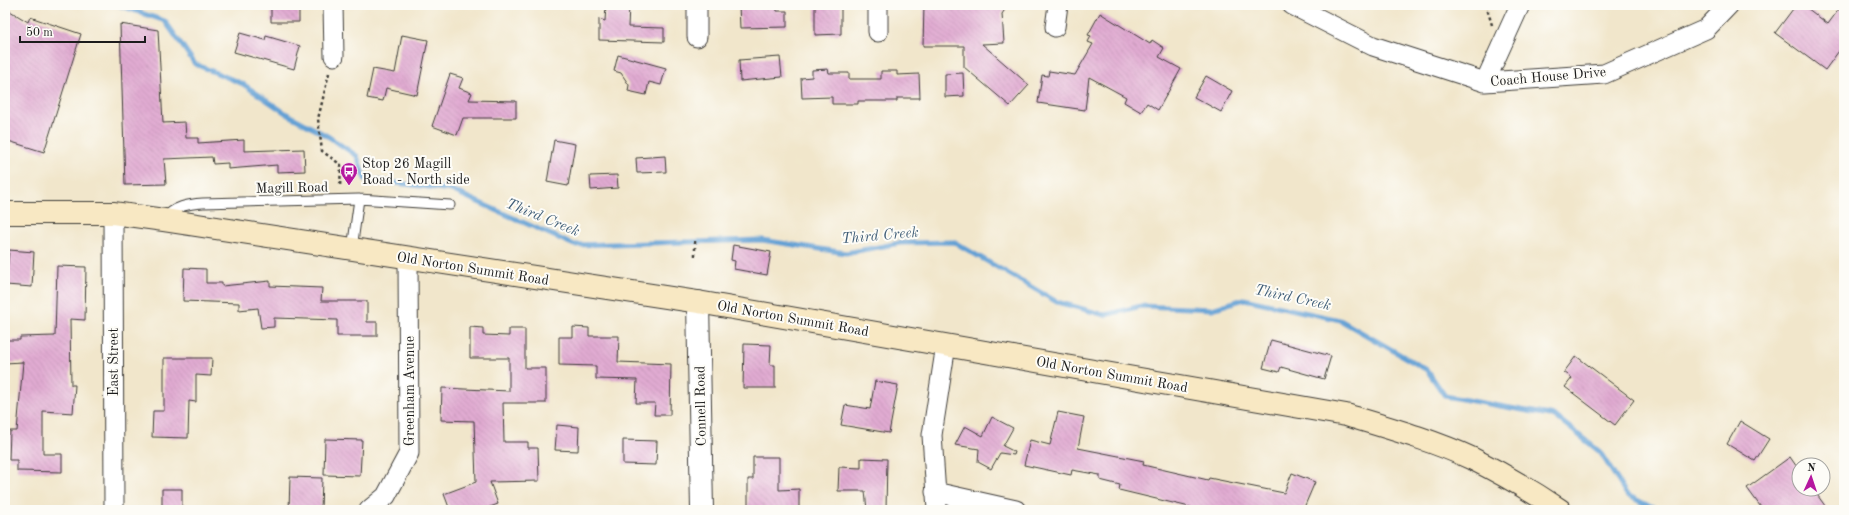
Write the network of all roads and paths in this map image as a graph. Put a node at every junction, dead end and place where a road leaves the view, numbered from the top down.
1 (333, 5) edge
2 (697, 5) edge
3 (878, 5) edge
4 (1058, 5) edge
5 (1292, 5) edge
6 (1520, 5) edge
7 (1729, 5) edge
8 (1055, 27) dead end
9 (878, 32) dead end
10 (697, 37) dead end
11 (334, 56) joint
12 (1485, 82) junction
13 (359, 199) junction
14 (340, 200) junction
15 (450, 205) dead end
16 (5, 213) edge
17 (113, 213) junction
18 (164, 220) junction
19 (695, 238) dead end
20 (352, 249) junction
21 (695, 256) dead end
22 (408, 258) junction
23 (698, 302) junction
24 (946, 344) junction
25 (936, 501) edge
26 (114, 510) edge
27 (369, 510) edge
28 (702, 510) edge
29 (1016, 510) edge
30 (1560, 510) edge

1 - 11 street
2 - 10 street
3 - 9 street
4 - 8 street
5 - 12 street, Coach House Drive
6 - 12 street
7 - 12 street, Coach House Drive
11 - 14 path
13 - 14 lane, Magill Road
13 - 15 lane, Magill Road
13 - 20 lane
14 - 18 lane, Magill Road
16 - 17 main road, Old Norton Summit Road
17 - 18 main road, Old Norton Summit Road
17 - 26 street, East Street
18 - 20 main road, Old Norton Summit Road
19 - 21 path
20 - 22 main road, Old Norton Summit Road
22 - 23 main road, Old Norton Summit Road
22 - 27 street, Greenham Avenue
23 - 24 main road, Old Norton Summit Road
23 - 28 street, Connell Road
24 - 25 street
24 - 30 main road, Old Norton Summit Road
25 - 29 street

